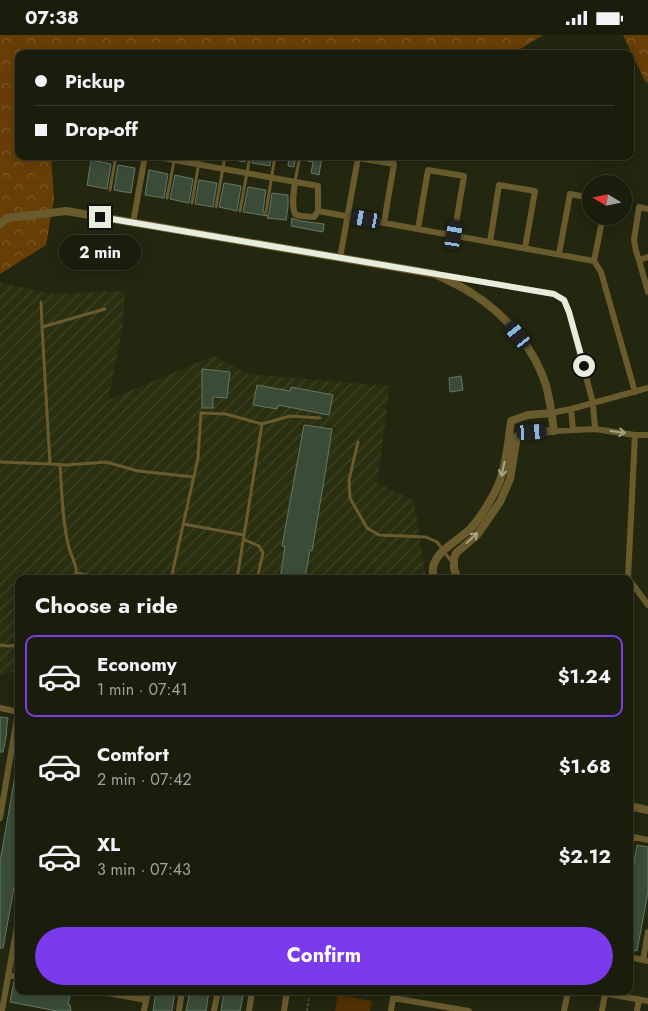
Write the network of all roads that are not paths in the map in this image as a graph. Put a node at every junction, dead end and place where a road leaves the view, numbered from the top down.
1 (115, 160) edge
2 (144, 160) edge
3 (174, 160) edge
4 (182, 160) edge
5 (199, 160) edge
6 (224, 160) edge
7 (249, 160) edge
8 (274, 160) edge
9 (299, 160) edge
10 (358, 160) edge
11 (370, 160) edge
12 (198, 164) junction
13 (223, 169) junction
14 (247, 173) junction
15 (271, 177) junction
16 (295, 181) junction
17 (110, 190) dead end
18 (582, 196) edge
19 (167, 198) dead end
20 (192, 203) dead end
21 (216, 207) dead end
22 (648, 209) edge
23 (240, 211) dead end
24 (318, 211) junction
25 (266, 212) dead end
26 (347, 216) junction
27 (132, 223) junction
28 (384, 223) junction
29 (0, 224) edge
30 (601, 225) edge
31 (418, 229) junction
32 (454, 235) junction
33 (490, 242) junction
34 (525, 248) junction
35 (559, 254) junction
36 (340, 257) junction
37 (648, 257) edge
38 (639, 260) junction
39 (594, 261) junction
40 (435, 274) junction
41 (648, 292) edge
42 (41, 302) dead end
43 (105, 309) dead end
44 (42, 327) junction
45 (648, 388) edge
46 (634, 391) junction
47 (593, 403) junction
48 (571, 409) junction
49 (551, 413) junction
50 (320, 418) dead end
51 (262, 424) junction
52 (573, 429) junction
53 (595, 429) junction
54 (554, 431) junction
55 (635, 435) junction
56 (648, 435) edge
57 (358, 442) dead end
58 (0, 462) edge
59 (50, 464) junction
60 (60, 465) junction
61 (194, 477) junction
62 (183, 524) junction
63 (244, 535) junction
64 (243, 539) junction
65 (444, 551) junction
66 (453, 564) junction
67 (77, 573) joint
68 (87, 575) edge
69 (172, 575) edge
70 (238, 575) edge
71 (258, 575) edge
72 (433, 575) edge
73 (456, 575) edge
74 (628, 575) edge
75 (633, 585) edge
76 (648, 605) edge
77 (0, 645) edge
78 (15, 645) edge
79 (0, 708) edge
80 (15, 711) edge
81 (15, 730) edge
82 (633, 807) edge
83 (648, 810) edge
84 (0, 818) edge
85 (633, 838) edge
86 (648, 840) edge
87 (648, 932) edge
88 (15, 947) edge
89 (633, 958) edge
90 (646, 960) edge
91 (8, 975) junction
92 (15, 976) edge
93 (119, 995) edge
94 (147, 995) edge
95 (181, 995) edge
96 (217, 995) edge
97 (251, 995) edge
98 (286, 995) edge
99 (394, 995) edge
100 (567, 995) edge
101 (605, 995) edge
102 (612, 995) edge
103 (638, 999) junction
104 (146, 1000) junction
105 (648, 1001) edge
106 (427, 1007) edge
107 (460, 1010) edge
108 (4, 1011) edge
109 (144, 1011) edge
110 (179, 1011) edge
111 (214, 1011) edge
112 (249, 1011) edge
113 (284, 1011) edge
114 (391, 1011) edge
115 (469, 1011) edge
116 (564, 1011) edge
117 (602, 1011) edge
118 (637, 1011) edge

1 - 17 lane
2 - 27 street
3 - 19 lane
4 - 12 street
5 - 12 lane
6 - 13 lane
7 - 14 lane
8 - 15 lane
9 - 16 lane
10 - 26 street
11 - 28 street
12 - 13 street
12 - 20 lane
13 - 14 street
13 - 21 lane
14 - 15 street
14 - 23 lane
15 - 16 street
15 - 25 lane
16 - 24 street
16 - 24 street
18 - 35 street
22 - 38 street
24 - 26 street
26 - 28 street
26 - 36 street
27 - 29 street
27 - 36 street
28 - 31 street
30 - 39 street
31 - 32 street
31 - 32 street
32 - 33 street
33 - 34 street
33 - 34 street
34 - 35 street
35 - 39 street
36 - 40 street
37 - 38 street
38 - 41 street
39 - 46 street
40 - 47 street
40 - 49 street
42 - 44 lane
43 - 44 lane
44 - 59 lane
45 - 46 street
46 - 47 street
47 - 48 street
47 - 53 street
48 - 49 street
48 - 52 street
49 - 54 street
49 -> 65 street
50 - 51 lane
51 - 61 lane
51 - 63 lane
52 - 53 street
52 - 54 street
53 -> 55 street
66 -> 54 street
55 - 56 street
55 - 74 street
57 - 65 lane
58 - 59 lane
59 - 60 lane
60 - 61 lane
60 - 67 lane
61 - 62 lane
62 - 63 lane
62 - 69 lane
63 - 64 lane
64 - 70 lane
64 - 71 lane
65 - 66 lane
65 - 72 street
66 - 73 street
67 - 68 lane
75 - 76 street
77 - 78 lane
79 - 80 street
81 - 84 street
82 - 83 street
85 - 86 street
87 - 90 street
88 - 91 street
89 - 90 street
91 - 92 street
91 - 108 street
93 - 104 street
94 - 104 street
95 - 110 street
96 - 111 street
97 - 112 street
98 - 113 street
99 - 106 street
99 - 114 street
100 - 116 street
101 - 117 street
102 - 103 street
103 - 105 street
103 - 118 street
104 - 109 street
106 - 107 street
107 - 115 street

